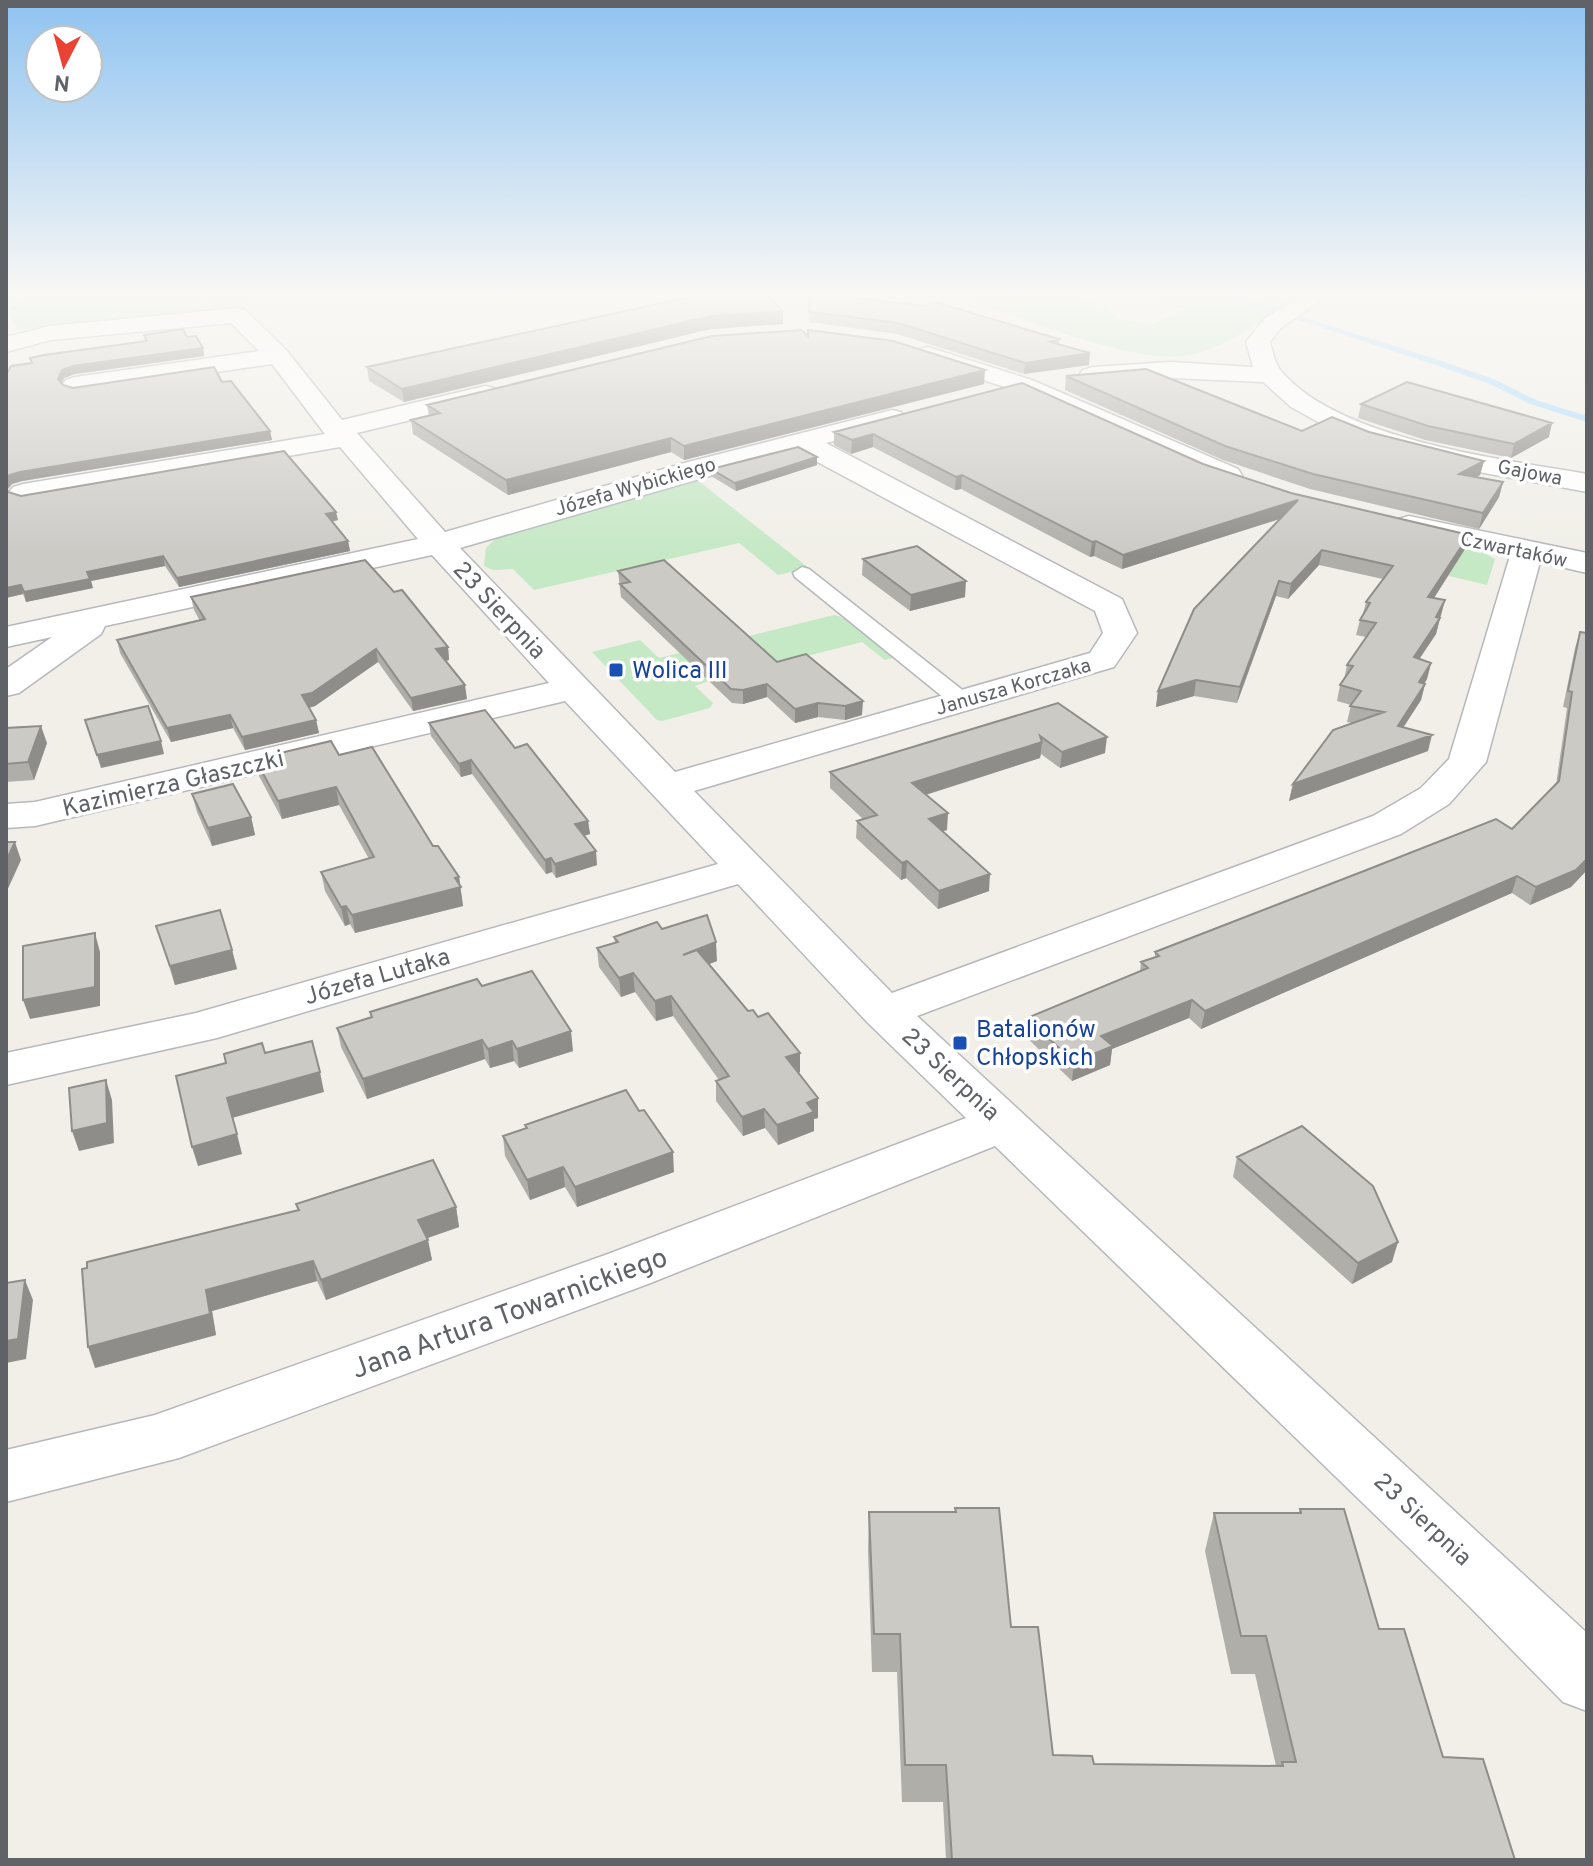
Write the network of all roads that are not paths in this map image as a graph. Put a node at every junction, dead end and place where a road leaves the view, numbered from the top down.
1 (95, 382) edge
2 (299, 382) edge
3 (1014, 382) edge
4 (1043, 382) edge
5 (1278, 382) edge
6 (75, 385) edge
7 (1023, 385) junction
8 (516, 386) edge
9 (978, 396) edge
10 (919, 411) edge
11 (342, 434) junction
12 (800, 441) junction
13 (1587, 483) edge
14 (1253, 484) edge
15 (23, 493) edge
16 (1387, 520) edge
17 (439, 544) junction
18 (1527, 552) junction
19 (1587, 563) edge
20 (802, 573) dead end
21 (106, 616) junction
22 (6, 637) edge
23 (6, 685) edge
24 (573, 688) junction
25 (962, 701) junction
26 (665, 787) junction
27 (6, 816) edge
28 (745, 869) junction
29 (884, 1012) junction
30 (6, 1069) edge
31 (1004, 1123) junction
32 (6, 1476) edge
33 (1587, 1679) edge

1 - 6 street
2 - 11 street, 23 Sierpnia
3 - 7 street
4 - 7 street
5 - 13 street, Gajowa
7 - 9 street
7 - 14 street
8 - 11 street
10 - 12 street, Józefa Wybickiego
11 - 15 street
11 - 17 street, 23 Sierpnia
12 - 17 street, Józefa Wybickiego
12 - 25 street, Janusza Korczaka
16 - 18 street, Czwartaków
17 - 21 street, Józefa Wybickiego
17 - 24 street, 23 Sierpnia
18 - 19 street, Czwartaków
18 - 29 street
20 - 25 lane
21 - 22 street, Józefa Wybickiego
21 - 23 street
24 - 26 street, 23 Sierpnia
24 - 27 street, Kazimierza Głaszczki
25 - 26 street, Janusza Korczaka
26 - 28 street, 23 Sierpnia
28 - 29 street, 23 Sierpnia
28 - 30 street, Józefa Lutaka
29 - 31 street, 23 Sierpnia
31 - 32 street, Jana Artura Towarnickiego
31 - 33 street, 23 Sierpnia

